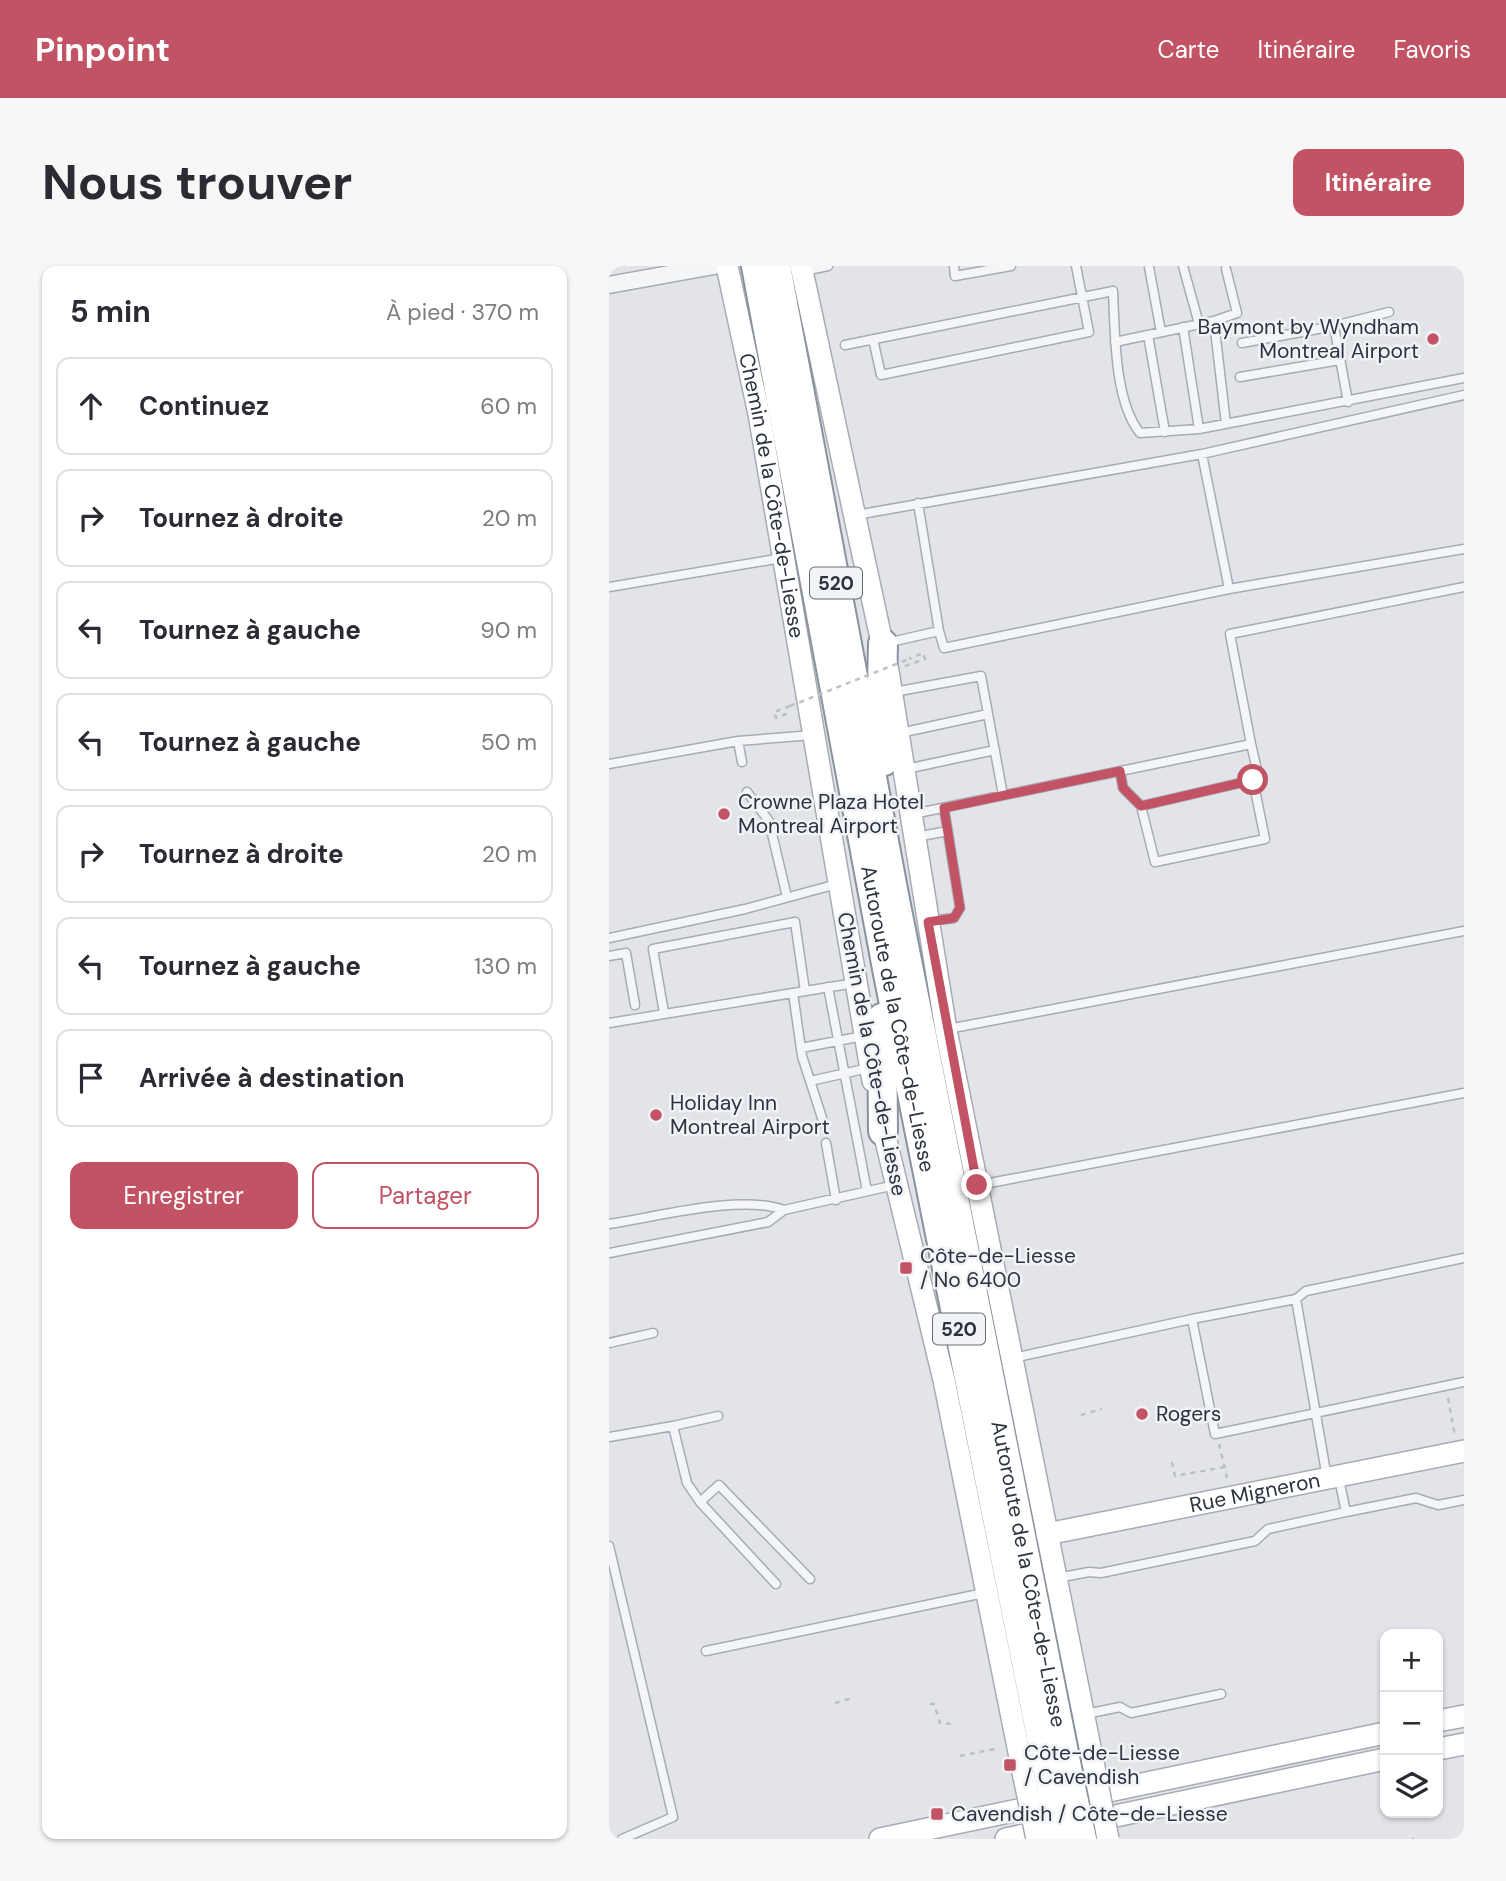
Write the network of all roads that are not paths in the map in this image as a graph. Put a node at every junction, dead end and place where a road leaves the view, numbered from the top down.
1 (714, 266) edge
2 (727, 266) edge
3 (756, 266) edge
4 (828, 266) edge
5 (954, 266) edge
6 (1011, 266) edge
7 (1076, 266) edge
8 (1183, 266) edge
9 (1149, 267) edge
10 (793, 268) edge
11 (1226, 269) dead end
12 (609, 285) edge
13 (1084, 298) junction
14 (1389, 312) dead end
15 (1214, 321) junction
16 (1199, 324) junction
17 (1334, 326) junction
18 (1183, 327) junction
19 (1161, 332) junction
20 (1148, 335) junction
21 (873, 340) junction
22 (1115, 342) junction
23 (1242, 343) dead end
24 (845, 345) dead end
25 (1340, 360) junction
26 (1240, 377) dead end
27 (1464, 378) edge
28 (1464, 395) edge
29 (1347, 402) junction
30 (1226, 424) junction
31 (1199, 429) junction
32 (1165, 432) junction
33 (1202, 454) junction
34 (918, 503) junction
35 (854, 515) junction
36 (1464, 549) edge
37 (785, 558) junction
38 (609, 587) edge
39 (1464, 587) edge
40 (1229, 589) junction
41 (939, 631) junction
42 (883, 643) junction
43 (893, 692) junction
44 (988, 714) junction
45 (900, 733) junction
46 (816, 735) junction
47 (738, 741) junction
48 (1251, 744) junction
49 (995, 750) junction
50 (742, 762) dead end
51 (609, 764) edge
52 (906, 769) junction
53 (1120, 771) junction
54 (1253, 780) junction
55 (747, 792) dead end
56 (1003, 795) junction
57 (1141, 806) junction
58 (944, 808) junction
59 (913, 814) junction
60 (947, 831) junction
61 (916, 837) junction
62 (839, 884) junction
63 (883, 893) junction
64 (787, 897) junction
65 (928, 922) junction
66 (1464, 931) edge
67 (609, 938) edge
68 (609, 956) edge
69 (855, 983) junction
70 (828, 987) junction
71 (805, 991) junction
72 (793, 993) junction
73 (635, 1005) dead end
74 (664, 1013) junction
75 (609, 1023) edge
76 (946, 1030) junction
77 (865, 1035) junction
78 (838, 1041) junction
79 (801, 1048) junction
80 (871, 1067) junction
81 (844, 1074) junction
82 (810, 1081) junction
83 (1464, 1093) edge
84 (824, 1124) dead end
85 (883, 1131) junction
86 (826, 1143) dead end
87 (898, 1185) junction
88 (977, 1185) junction
89 (867, 1191) junction
90 (836, 1200) junction
91 (784, 1210) junction
92 (609, 1224) edge
93 (609, 1253) edge
94 (1464, 1258) edge
95 (1296, 1299) junction
96 (1192, 1320) junction
97 (653, 1333) dead end
98 (609, 1343) edge
99 (1011, 1359) junction
100 (1464, 1382) edge
101 (1317, 1412) junction
102 (718, 1416) dead end
103 (673, 1426) junction
104 (609, 1437) edge
105 (1460, 1443) edge
106 (1333, 1477) junction
107 (1464, 1500) edge
108 (700, 1502) junction
109 (1346, 1512) junction
110 (1047, 1534) junction
111 (609, 1546) edge
112 (1056, 1578) junction
113 (810, 1579) dead end
114 (776, 1584) dead end
115 (987, 1592) junction
116 (706, 1651) dead end
117 (1221, 1694) dead end
118 (1083, 1715) junction
119 (1464, 1716) edge
120 (1443, 1720) edge
121 (1380, 1733) edge
122 (1464, 1744) edge
123 (1443, 1748) edge
124 (1380, 1760) edge
125 (1058, 1770) junction
126 (622, 1839) edge
127 (880, 1839) edge
128 (1006, 1839) edge
129 (1037, 1839) edge
130 (1061, 1839) edge
131 (1081, 1839) edge
132 (1108, 1839) edge

1 - 12 street
2 - 37 main road, Chemin de la Côte-de-Liesse
3 - 63 highway, Autoroute de la Côte-de-Liesse / 520
4 - 10 lane
5 - 6 lane
7 - 13 lane
8 - 16 lane
9 - 19 lane
10 - 35 main road, Chemin de la Côte-de-Liesse
10 - 63 highway, Autoroute de la Côte-de-Liesse / 520
11 - 15 lane
13 - 21 lane
13 - 21 lane
13 - 22 lane
14 - 17 lane
15 - 16 lane
15 - 30 lane
16 - 18 lane
17 - 23 lane
17 - 25 lane
18 - 19 lane
18 - 31 lane
19 - 20 lane
20 - 22 lane
20 - 32 lane
21 - 24 lane
22 - 32 lane
25 - 26 lane
25 - 29 lane
27 - 29 lane
28 - 33 lane
29 - 30 lane
30 - 31 lane
31 - 32 lane
33 - 34 lane
33 - 40 lane
34 - 35 lane
34 - 41 lane
35 - 42 main road, Chemin de la Côte-de-Liesse
36 - 40 lane
37 - 38 lane
37 - 46 main road, Chemin de la Côte-de-Liesse
39 - 48 lane
40 - 41 lane
41 - 42 lane
42 - 43 main road, Chemin de la Côte-de-Liesse
42 - 63 highway
43 - 44 lane
43 - 45 main road, Chemin de la Côte-de-Liesse
44 - 45 lane
44 - 49 lane
45 - 52 main road, Chemin de la Côte-de-Liesse
46 - 47 lane
46 - 62 main road, Chemin de la Côte-de-Liesse
47 - 50 lane
47 - 51 lane
48 - 53 lane
48 - 54 lane
49 - 52 lane
49 - 56 lane
52 - 59 main road, Chemin de la Côte-de-Liesse
53 - 56 lane
53 - 57 lane
54 - 57 lane
54 - 57 lane
55 - 64 lane
56 - 58 lane
58 - 59 lane
58 - 60 lane
59 - 61 main road, Chemin de la Côte-de-Liesse
60 - 61 lane
60 - 65 lane
61 - 65 main road, Chemin de la Côte-de-Liesse
62 - 64 lane
62 - 69 main road, Chemin de la Côte-de-Liesse
63 - 85 highway
63 - 125 highway, Autoroute de la Côte-de-Liesse / 520
64 - 67 lane
65 - 76 main road, Chemin de la Côte-de-Liesse
66 - 76 lane
68 - 73 lane
69 - 70 lane
69 - 77 main road, Chemin de la Côte-de-Liesse
70 - 71 lane
70 - 78 lane
71 - 72 lane
71 - 74 lane
72 - 74 lane
72 - 79 lane
74 - 75 lane
76 - 88 main road, Chemin de la Côte-de-Liesse
77 - 78 lane
77 - 80 main road, Chemin de la Côte-de-Liesse
78 - 79 lane
78 - 81 lane
79 - 82 lane
80 - 81 lane
80 - 85 main road, Chemin de la Côte-de-Liesse
81 - 82 lane
81 - 89 lane
82 - 84 lane
83 - 88 lane
85 - 87 main road, Chemin de la Côte-de-Liesse
86 - 90 lane
87 - 89 lane
87 - 115 main road, Chemin de la Côte-de-Liesse
88 - 99 main road, Chemin de la Côte-de-Liesse
89 - 90 lane
90 - 91 lane
91 - 92 lane
91 - 93 lane
94 - 95 lane
95 - 96 lane
95 - 101 lane
96 - 99 lane
96 - 101 lane
97 - 98 lane
99 - 110 main road, Chemin de la Côte-de-Liesse
100 - 101 lane
101 - 106 lane
102 - 103 lane
103 - 104 lane
103 - 108 lane
105 - 106 main road, Rue Migneron
106 - 109 lane
106 - 110 main road, Rue Migneron
107 - 109 lane
108 - 113 lane
108 - 114 lane
109 - 112 lane
110 - 112 main road, Chemin de la Côte-de-Liesse
111 - 126 lane
112 - 118 main road, Chemin de la Côte-de-Liesse
115 - 116 lane
115 - 125 main road, Chemin de la Côte-de-Liesse
117 - 118 lane
118 - 125 main road, Chemin de la Côte-de-Liesse
119 - 120 main road
121 - 127 main road
122 - 123 main road
124 - 128 main road
125 - 129 main road, Chemin de la Côte-de-Liesse, bridge
125 - 130 highway, Chemin de la Côte-de-Liesse / 520, bridge
125 - 131 highway, Chemin de la Côte-de-Liesse / 520, bridge
125 - 132 main road, Chemin de la Côte-de-Liesse, bridge

